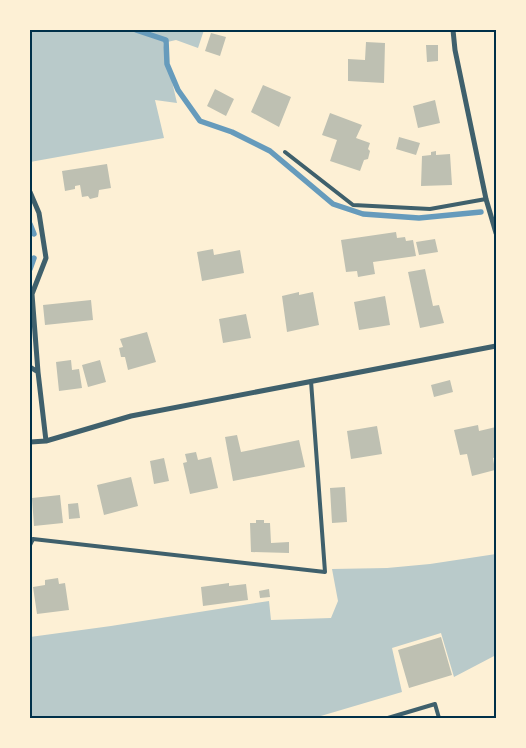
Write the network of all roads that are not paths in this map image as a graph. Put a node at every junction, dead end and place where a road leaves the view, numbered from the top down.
1 (453, 30) edge
2 (285, 152) dead end
3 (30, 192) edge
4 (486, 199) junction
5 (496, 233) edge
6 (496, 346) edge
7 (30, 367) edge
8 (38, 372) junction
9 (311, 381) junction
10 (46, 441) junction
11 (30, 442) edge
12 (30, 545) edge
13 (388, 718) edge
14 (440, 718) edge

1 - 4 street
2 - 4 lane
3 - 8 street
4 - 5 street
6 - 9 street
7 - 8 street
8 - 10 street
9 - 10 street
9 - 12 lane
10 - 11 street
13 - 14 lane

